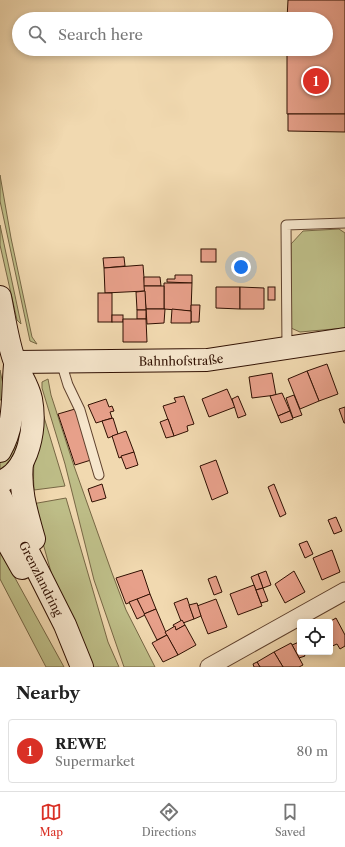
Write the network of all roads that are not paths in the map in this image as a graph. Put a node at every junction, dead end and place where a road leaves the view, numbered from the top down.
1 (345, 223) edge
2 (0, 297) edge
3 (345, 339) edge
4 (287, 348) junction
5 (11, 361) junction
6 (60, 362) junction
7 (0, 451) edge
8 (22, 463) junction
9 (99, 475) dead end
10 (0, 482) edge
11 (0, 496) edge
12 (0, 529) edge
13 (47, 589) junction
14 (345, 591) edge
15 (81, 665) edge
16 (209, 667) edge

1 - 4 lane
2 - 5 main road
3 - 4 main road, Bahnhofstraße
4 - 6 main road, Bahnhofstraße
5 - 6 main road, Bahnhofstraße
5 - 7 main road
5 - 8 main road
6 - 9 lane
8 - 10 main road
8 - 13 main road
11 - 13 main road, Grenzlandring
12 - 15 main road, Grenzlandring
13 - 15 main road, Grenzlandring
14 - 16 street

